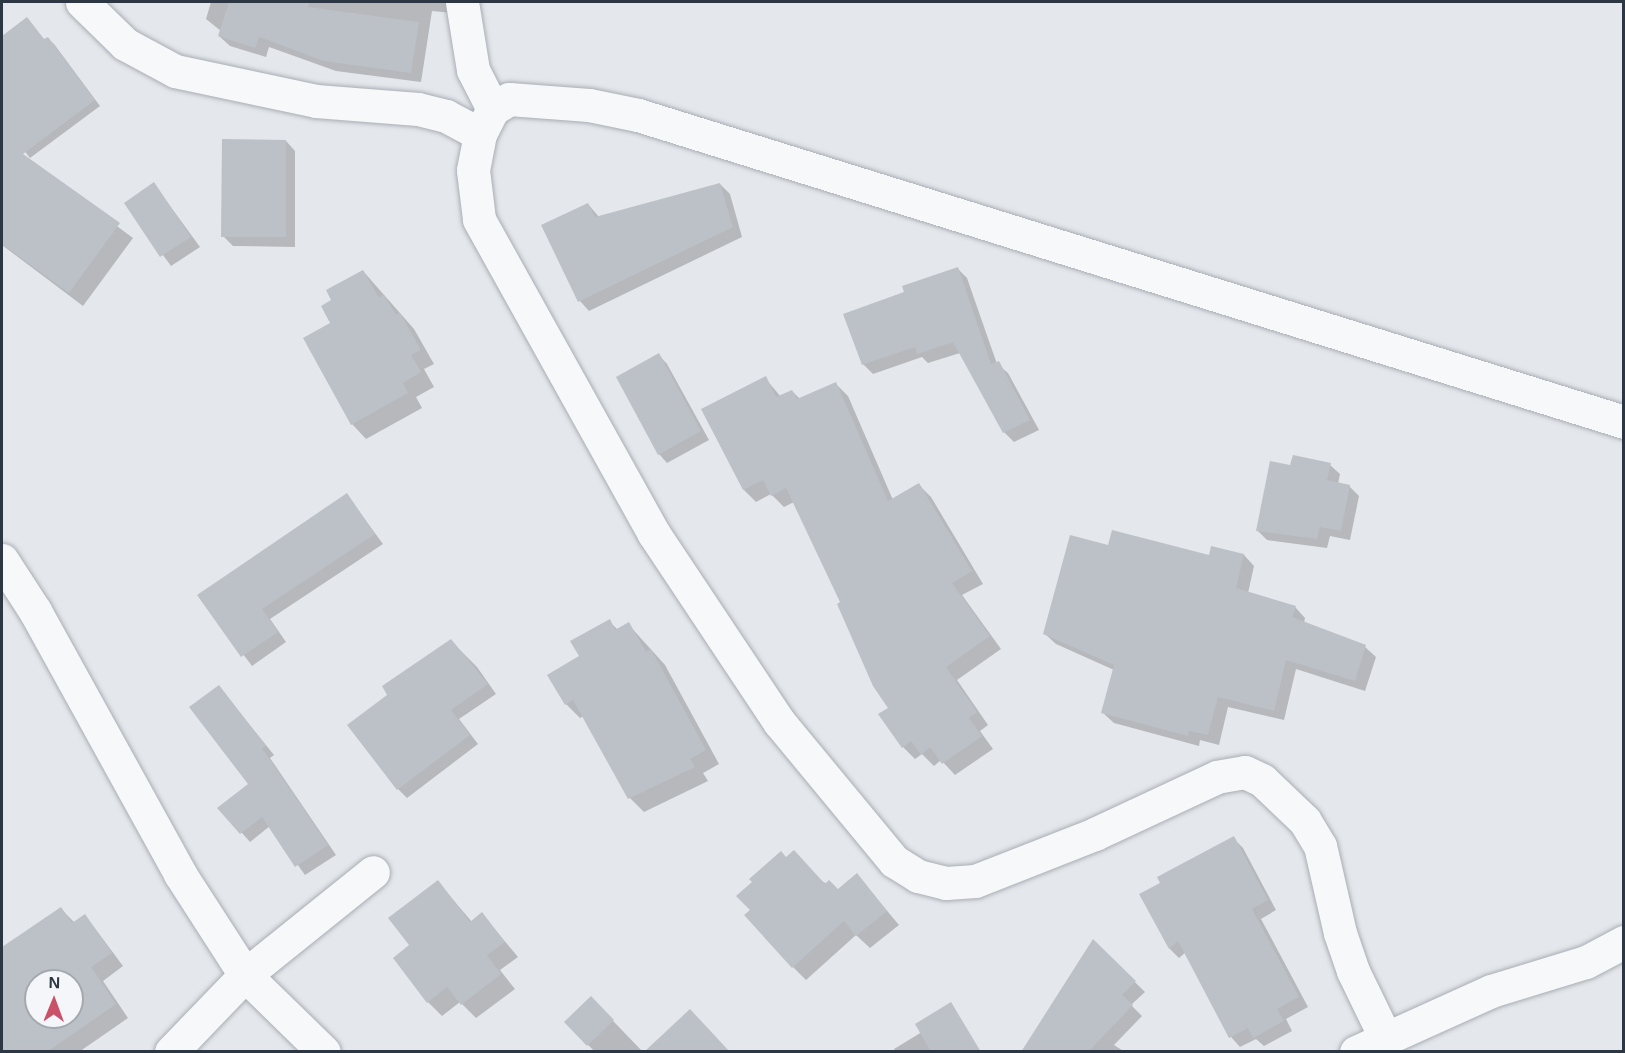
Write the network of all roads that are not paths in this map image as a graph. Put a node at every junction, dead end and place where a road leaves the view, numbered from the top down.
1 (82, 2) edge
2 (462, 2) edge
3 (486, 121) junction
4 (1623, 422) edge
5 (2, 560) edge
6 (373, 872) dead end
7 (1623, 942) edge
8 (245, 975) junction
9 (1385, 1037) junction
10 (171, 1052) edge
11 (324, 1052) edge
12 (1356, 1052) edge

1 - 3 street
2 - 3 street
3 - 4 street
3 - 9 street
5 - 8 street
6 - 8 street
7 - 9 street
8 - 10 street
8 - 11 street
9 - 12 street

